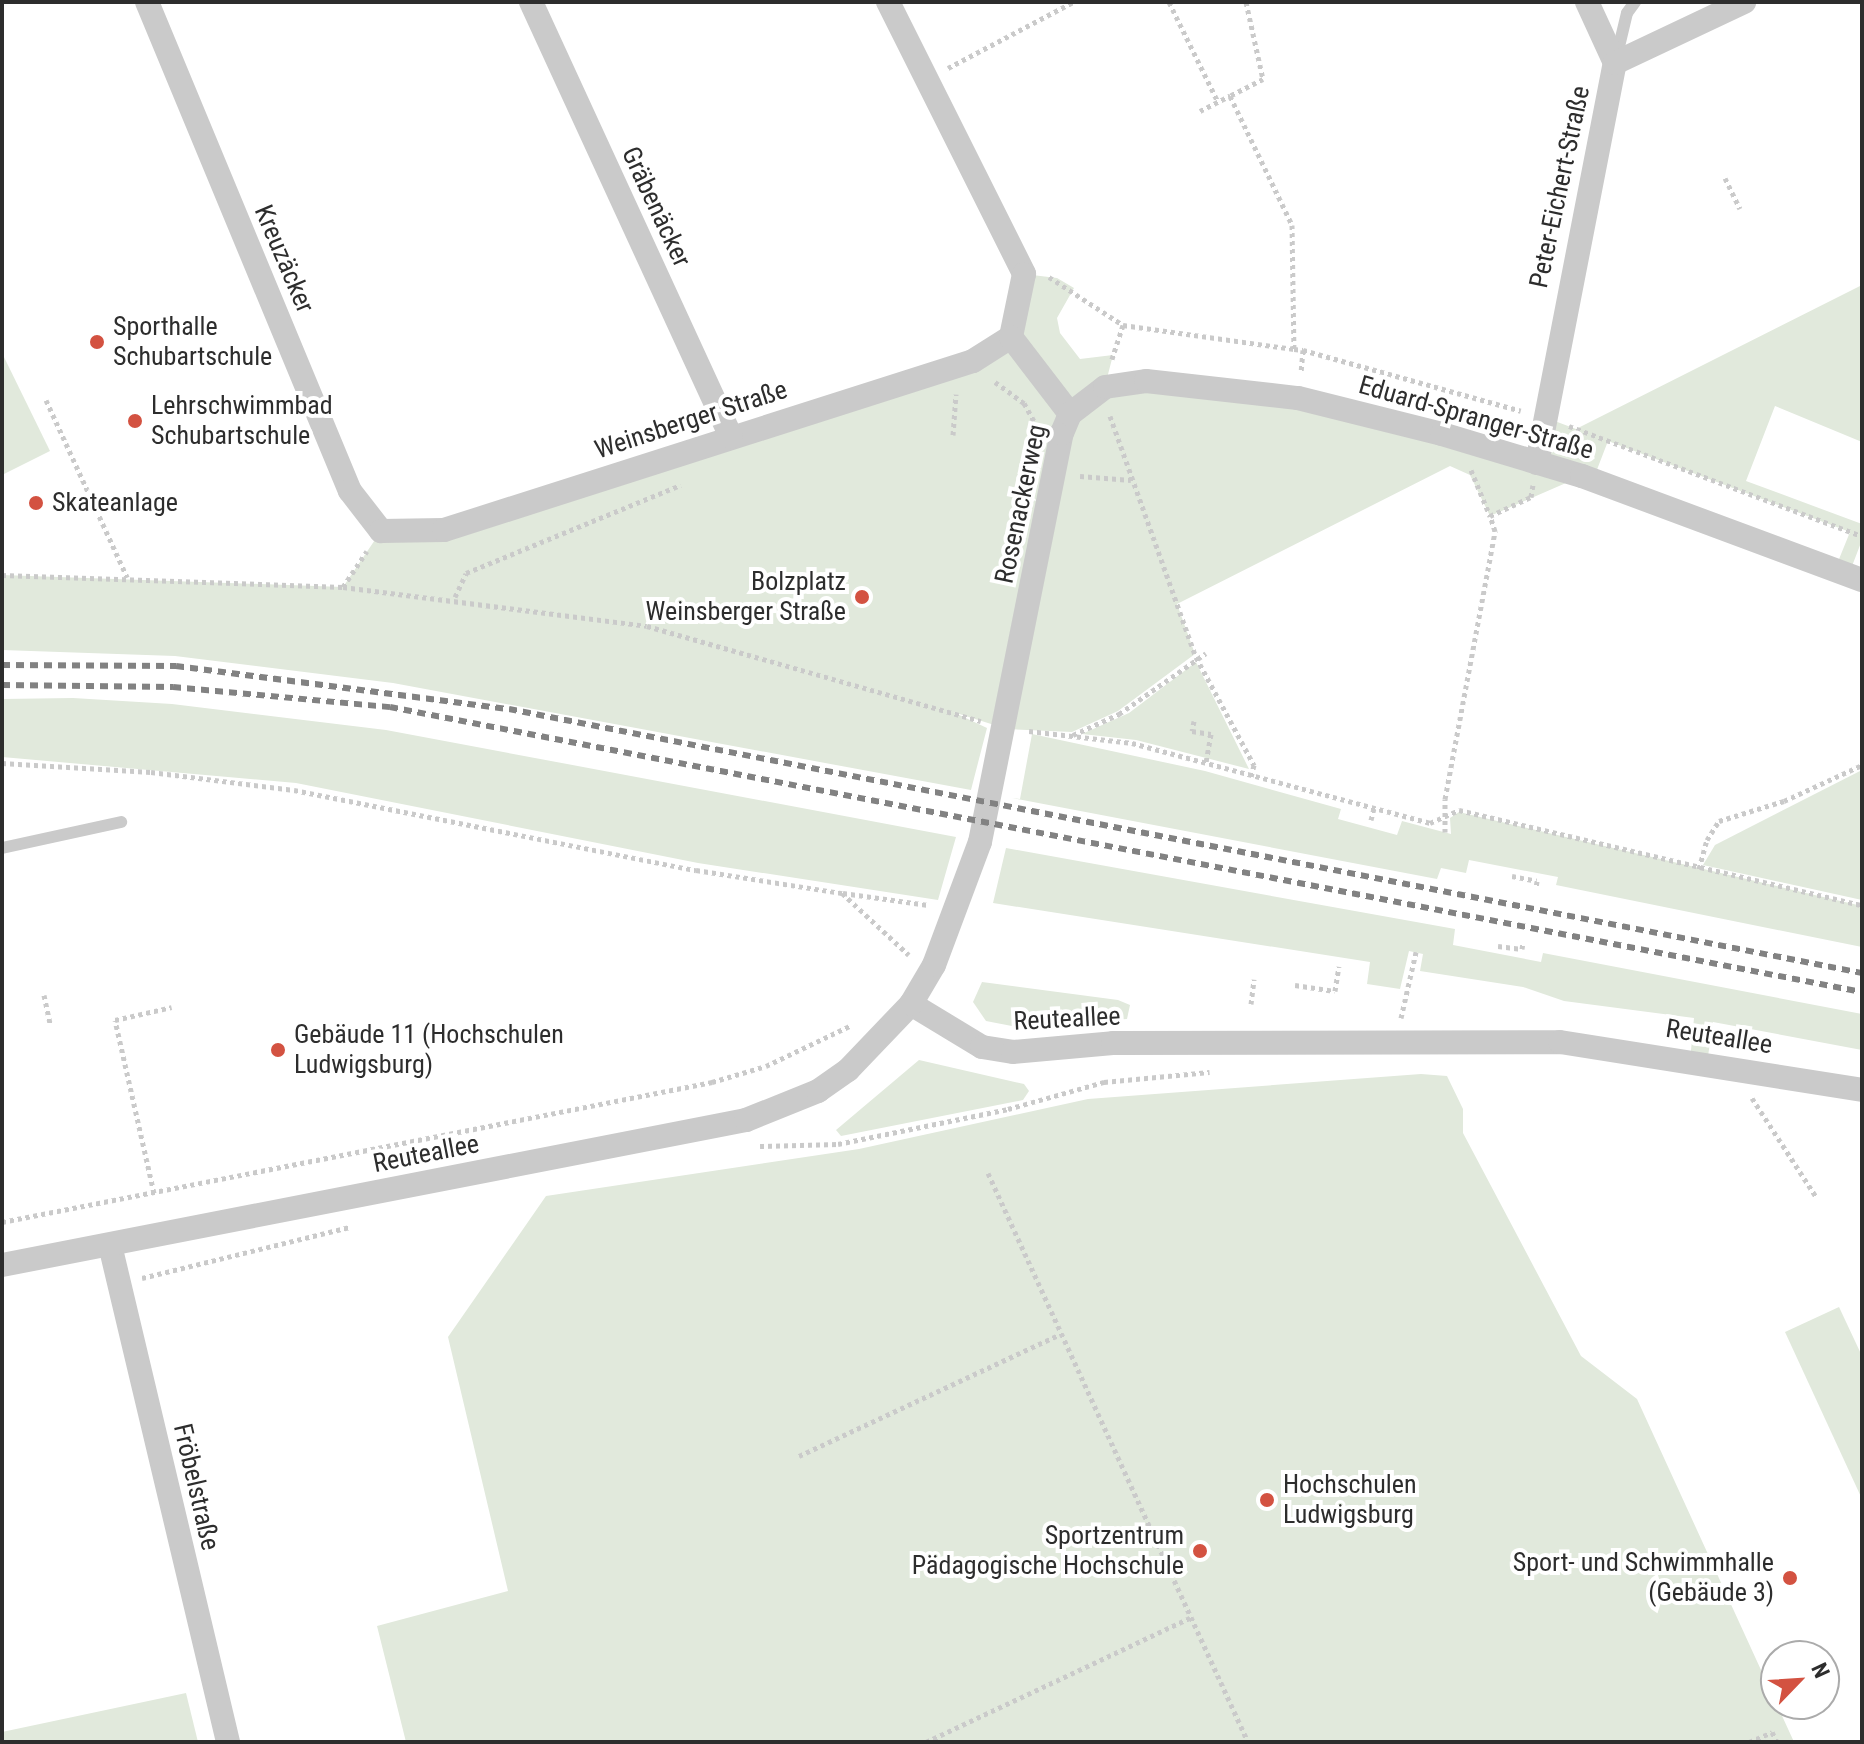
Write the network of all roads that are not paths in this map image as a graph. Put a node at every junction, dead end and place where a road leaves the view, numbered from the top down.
1 (147, 2) edge
2 (531, 2) edge
3 (888, 2) edge
4 (1587, 2) edge
5 (1635, 2) edge
6 (1744, 2) edge
7 (1615, 63) junction
8 (1011, 337) junction
9 (1070, 414) junction
10 (731, 436) junction
11 (1537, 463) junction
12 (381, 531) joint
13 (1862, 580) edge
14 (121, 822) dead end
15 (2, 848) edge
16 (911, 1004) junction
17 (1862, 1090) edge
18 (110, 1245) junction
19 (2, 1265) edge
20 (228, 1742) edge

1 - 12 street, Kreuzäcker
2 - 10 street, Gräbenäcker
3 - 8 street
4 - 7 street
5 - 7 lane
6 - 7 street, Peter-Eichert-Straße
7 - 11 street, Peter-Eichert-Straße
8 - 9 street, Rosenackerweg
8 - 10 street, Weinsberger Straße
9 - 11 street, Eduard-Spranger-Straße
9 - 16 street, Rosenackerweg
10 - 12 street, Weinsberger Straße
11 - 13 street, Eduard-Spranger-Straße
14 - 15 lane
16 - 17 street, Reuteallee
16 - 18 street, Reuteallee
18 - 19 street, Reuteallee
18 - 20 street, Fröbelstraße

